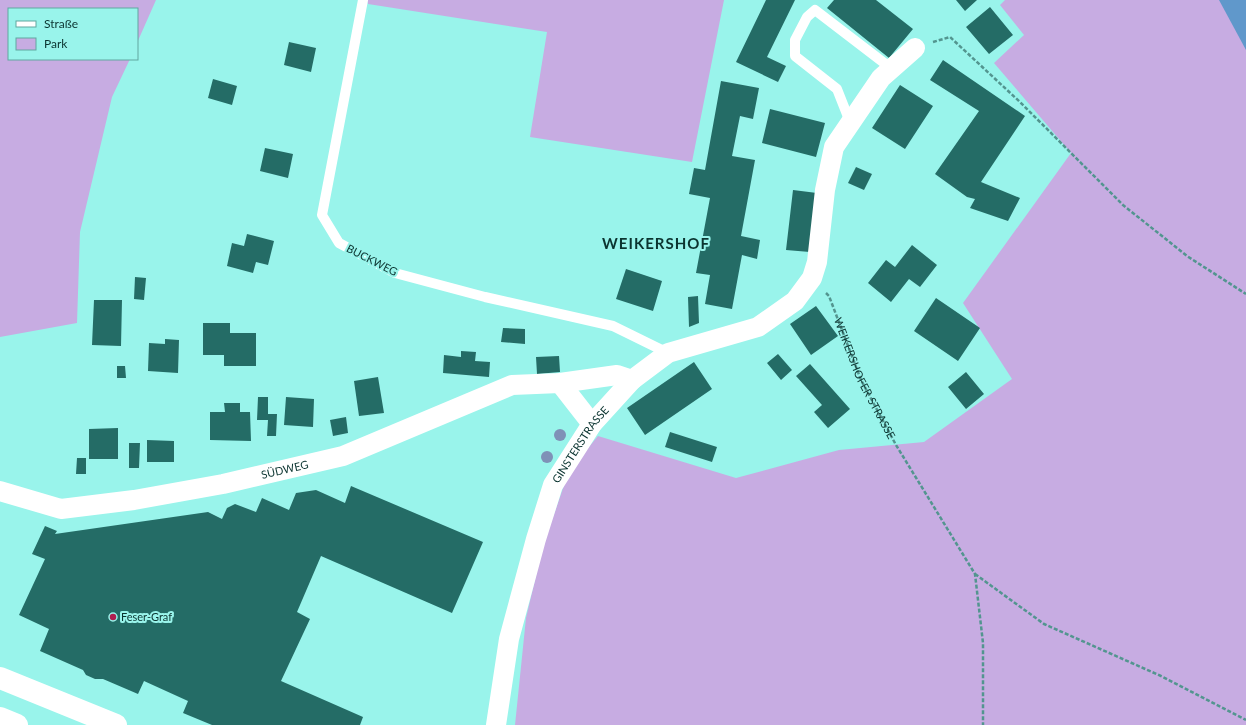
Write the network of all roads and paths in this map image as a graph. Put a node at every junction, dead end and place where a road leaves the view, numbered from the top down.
1 (363, 0) edge
2 (915, 48) joint
3 (892, 69) junction
4 (850, 122) junction
5 (812, 278) junction
6 (1246, 294) edge
7 (668, 353) junction
8 (632, 380) junction
9 (560, 383) junction
10 (592, 424) junction
11 (0, 492) edge
12 (975, 574) junction
13 (0, 678) edge
14 (0, 718) edge
15 (1246, 720) edge
16 (17, 725) edge
17 (116, 725) edge
18 (496, 725) edge
19 (983, 725) edge

1 - 7 lane, BUCKWEG
2 - 3 street
2 - 6 path
3 - 4 street
3 - 4 lane
4 - 5 street
5 - 7 street, GINSTERSTRASSE
5 - 12 path, WEIKERSHOFER STRASSE
7 - 8 street, GINSTERSTRASSE
8 - 9 street, SÜDWEG
8 - 10 street, GINSTERSTRASSE
9 - 10 street
9 - 11 street, SÜDWEG
10 - 18 street, GINSTERSTRASSE
12 - 15 path
12 - 19 path, WEIKERSHOFER STRASSE
13 - 17 main road
14 - 16 main road

